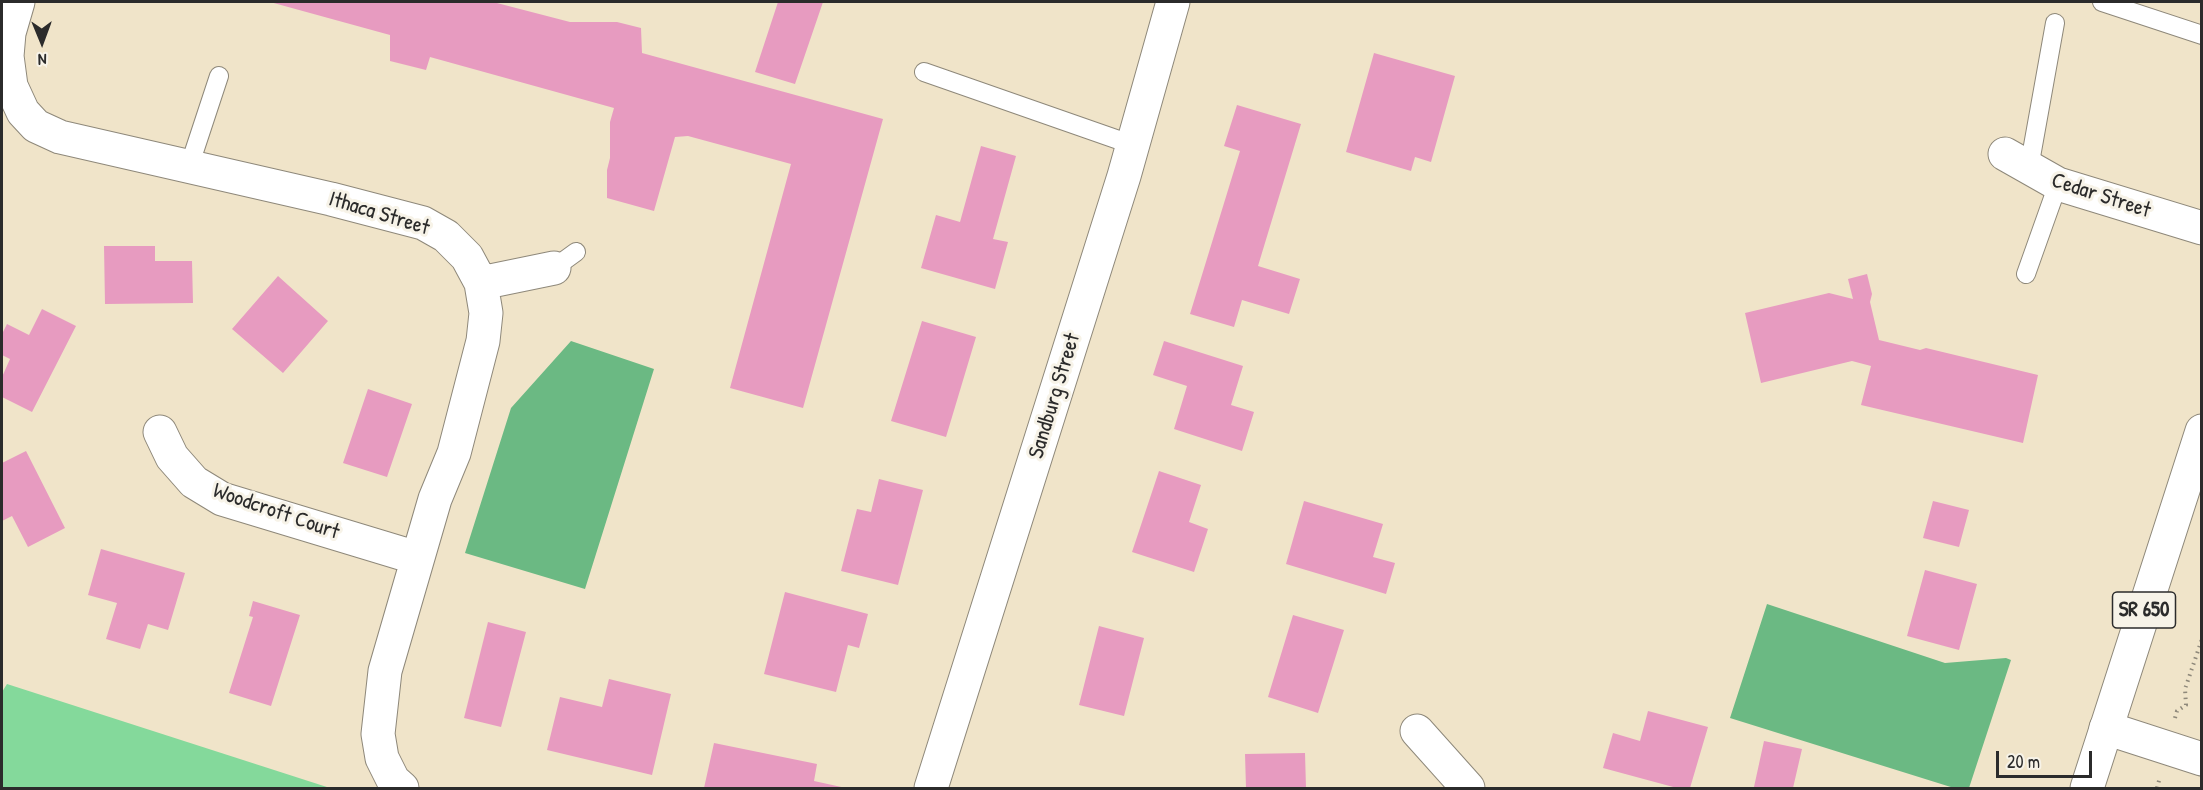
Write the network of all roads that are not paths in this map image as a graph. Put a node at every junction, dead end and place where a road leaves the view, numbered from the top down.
1 (18, 2) edge
2 (1173, 2) edge
3 (2102, 2) edge
4 (2055, 23) dead end
5 (2202, 35) edge
6 (924, 72) dead end
7 (219, 76) dead end
8 (1133, 145) junction
9 (2017, 161) joint
10 (189, 167) junction
11 (2058, 184) junction
12 (2202, 228) edge
13 (565, 260) dead end
14 (2026, 274) dead end
15 (481, 283) junction
16 (2202, 431) edge
17 (159, 432) dead end
18 (417, 558) junction
19 (2106, 729) junction
20 (1418, 731) dead end
21 (2202, 759) edge
22 (402, 789) edge
23 (932, 789) edge
24 (1468, 789) edge
25 (2087, 789) edge

1 - 10 street, Ithaca Street
2 - 8 street, Sandburg Street
3 - 5 lane
4 - 9 lane
6 - 8 lane
7 - 10 lane
8 - 23 street, Sandburg Street
9 - 11 street, Cedar Street
10 - 15 street, Ithaca Street
11 - 12 street, Cedar Street
11 - 14 lane
13 - 15 street
15 - 18 street, Ithaca Street
16 - 19 street, SR 650
17 - 18 street, Woodcroft Court
18 - 22 street, Ithaca Street
19 - 21 street
19 - 25 street, SR 650
20 - 24 street

